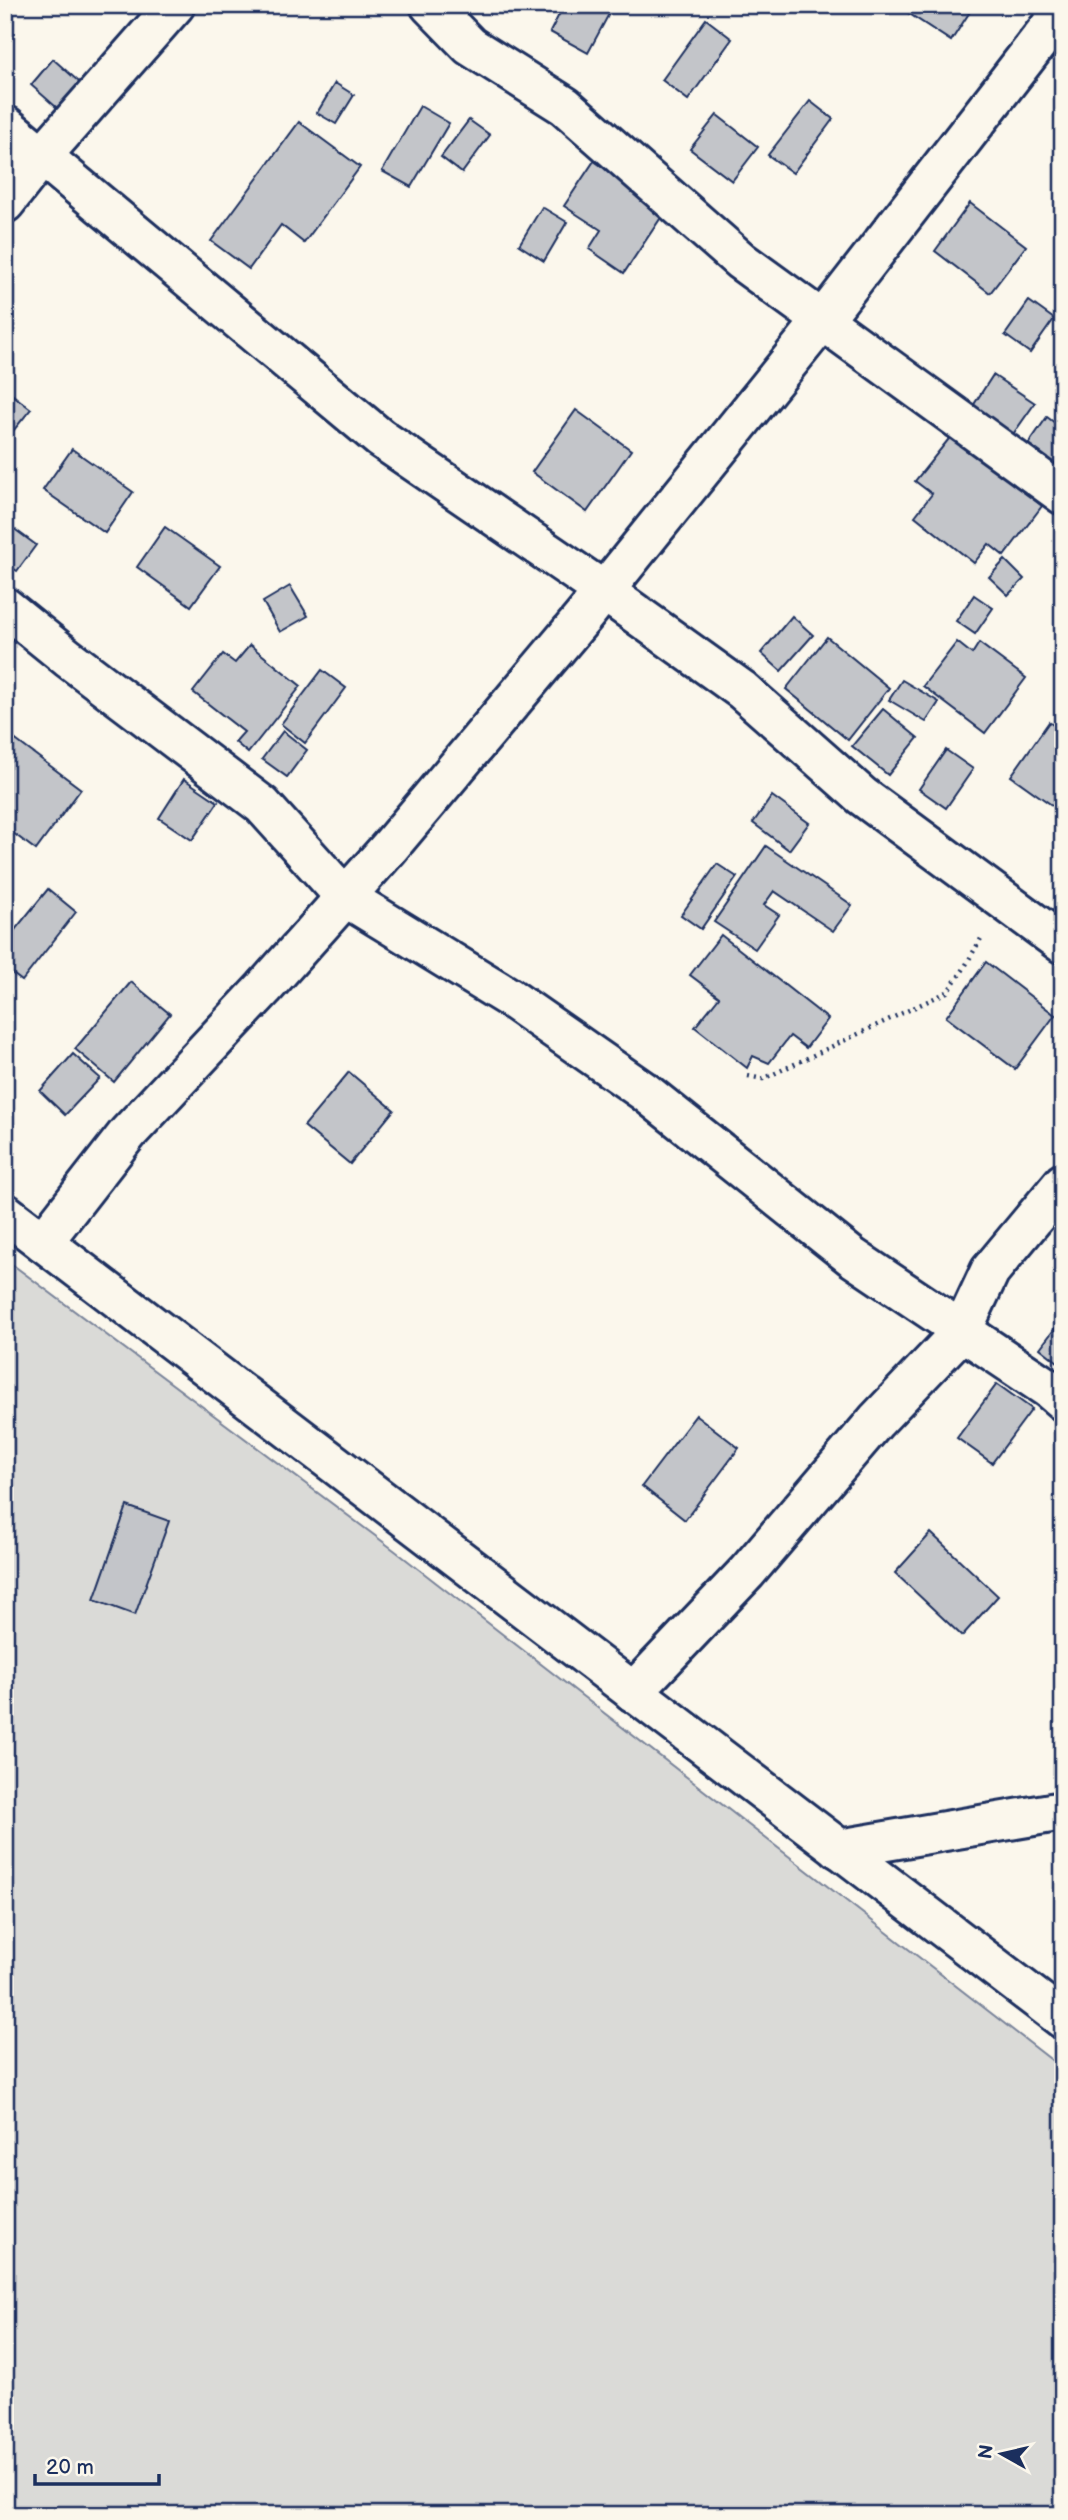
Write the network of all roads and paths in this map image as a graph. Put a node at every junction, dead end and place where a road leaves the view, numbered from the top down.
1 (175, 5) edge
2 (430, 5) edge
3 (1058, 11) edge
4 (5, 125) edge
5 (42, 156) junction
6 (5, 203) edge
7 (822, 321) junction
8 (1063, 495) edge
9 (604, 591) junction
10 (5, 607) edge
11 (345, 897) junction
12 (1007, 903) junction
13 (1063, 944) edge
14 (748, 1076) dead end
15 (1063, 1183) edge
16 (5, 1213) edge
17 (43, 1242) junction
18 (962, 1331) junction
19 (1063, 1401) edge
20 (633, 1692) junction
21 (1063, 1811) edge
22 (839, 1849) junction
23 (1063, 2019) edge

1 - 5 street
2 - 7 street
3 - 7 street
4 - 5 street
5 - 6 street
5 - 9 street
7 - 8 street
7 - 9 street
9 - 11 street
9 - 12 street
10 - 11 street
11 - 17 street
11 - 18 street
12 - 13 street
12 - 14 path
15 - 18 street
16 - 17 street
17 - 20 street
18 - 19 street
18 - 20 street
20 - 22 street
21 - 22 street
22 - 23 street

